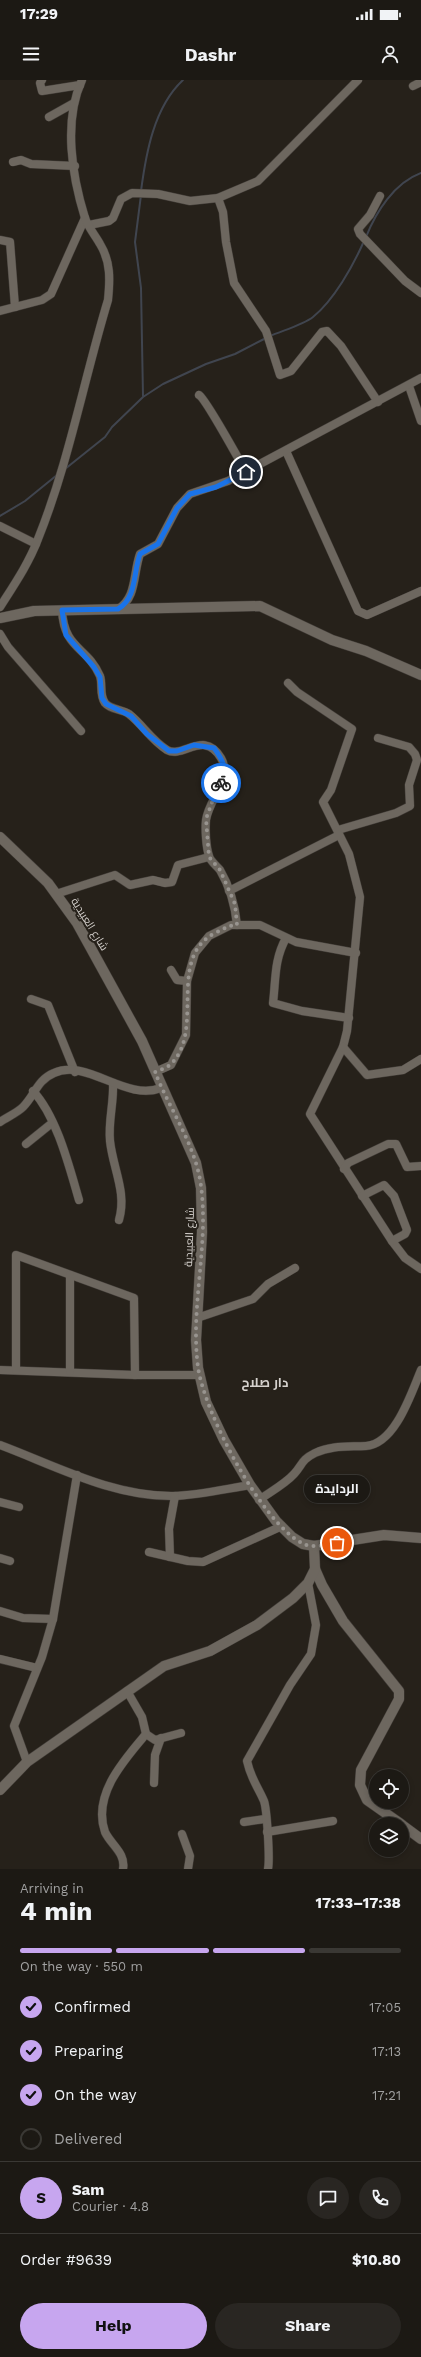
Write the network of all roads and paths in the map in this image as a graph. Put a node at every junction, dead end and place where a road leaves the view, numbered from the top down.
1 (42, 80) edge
2 (358, 80) edge
3 (81, 82) edge
4 (74, 103) junction
5 (49, 117) dead end
6 (13, 162) dead end
7 (75, 166) junction
8 (380, 196) dead end
9 (218, 198) junction
10 (87, 222) junction
11 (0, 240) edge
12 (421, 293) edge
13 (16, 306) junction
14 (0, 310) edge
15 (421, 378) edge
16 (409, 386) junction
17 (199, 395) dead end
18 (378, 402) junction
19 (421, 421) edge
20 (286, 451) junction
21 (246, 472) junction
22 (0, 526) edge
23 (36, 544) junction
24 (421, 591) edge
25 (0, 607) edge
26 (118, 609) junction
27 (62, 610) junction
28 (0, 618) edge
29 (0, 634) edge
30 (421, 675) edge
31 (288, 683) dead end
32 (81, 731) dead end
33 (378, 738) dead end
34 (338, 832) junction
35 (0, 837) edge
36 (209, 857) junction
37 (229, 890) junction
38 (56, 894) junction
39 (237, 925) junction
40 (286, 938) junction
41 (356, 953) junction
42 (171, 970) dead end
43 (187, 981) junction
44 (31, 999) dead end
45 (349, 1018) junction
46 (343, 1047) junction
47 (421, 1059) edge
48 (75, 1072) junction
49 (155, 1072) junction
50 (113, 1083) junction
51 (161, 1088) junction
52 (33, 1092) junction
53 (0, 1122) edge
54 (52, 1123) junction
55 (26, 1144) dead end
56 (421, 1166) edge
57 (344, 1169) junction
58 (362, 1196) junction
59 (79, 1200) dead end
60 (119, 1220) dead end
61 (392, 1241) junction
62 (295, 1268) dead end
63 (421, 1269) edge
64 (70, 1275) junction
65 (197, 1318) junction
66 (0, 1370) edge
67 (16, 1370) junction
68 (421, 1370) edge
69 (70, 1372) junction
70 (136, 1375) junction
71 (199, 1375) junction
72 (0, 1445) edge
73 (77, 1475) junction
74 (250, 1485) junction
75 (175, 1496) junction
76 (259, 1500) junction
77 (0, 1502) edge
78 (19, 1507) dead end
79 (282, 1526) junction
80 (421, 1538) edge
81 (314, 1546) junction
82 (149, 1552) dead end
83 (170, 1557) junction
84 (0, 1558) edge
85 (10, 1561) dead end
86 (315, 1569) junction
87 (308, 1583) junction
88 (0, 1611) edge
89 (52, 1619) junction
90 (0, 1659) edge
91 (37, 1668) junction
92 (127, 1691) junction
93 (181, 1733) dead end
94 (146, 1734) junction
95 (160, 1738) junction
96 (27, 1762) junction
97 (154, 1783) dead end
98 (0, 1790) edge
99 (391, 1817) edge
100 (266, 1819) junction
101 (333, 1821) dead end
102 (244, 1822) dead end
103 (409, 1830) edge
104 (267, 1832) junction
105 (182, 1834) dead end
106 (421, 1839) edge
107 (123, 1869) edge
108 (188, 1869) edge
109 (268, 1869) edge

1 - 3 street
2 - 9 street
3 - 4 street
4 - 5 street
4 - 7 street
6 - 7 street
7 - 10 street
8 - 12 street
9 - 10 street
9 - 18 street
10 - 13 street
10 - 23 street
11 - 13 street
13 - 14 street
15 - 16 street
16 - 18 street
16 - 19 street
17 - 21 street
18 - 20 street
20 - 21 street
20 - 24 street
21 - 26 street
22 - 23 street
23 - 25 street
26 - 27 street
26 - 30 street
27 - 28 street
27 - 36 street
29 - 32 street
31 - 34 street
33 - 34 street
34 - 37 street
34 - 41 street
35 - 38 street, شارع العبيدية
36 - 37 street
36 - 38 street
37 - 39 street
38 - 49 street, شارع العبيدية
39 - 40 street
39 - 43 street
40 - 41 street
40 - 45 street
41 - 45 street
42 - 43 street
43 - 49 street
44 - 48 street
45 - 46 street
46 - 47 street
46 - 57 street
48 - 50 street
48 - 52 street
49 - 51 street, شارع العبيدية
50 - 51 street
50 - 60 street
51 - 65 street, شارع العبيدية
52 - 53 street
52 - 54 street
54 - 55 street
54 - 59 street
56 - 57 street
57 - 58 street
58 - 61 street
58 - 61 street
61 - 63 street
62 - 65 street
64 - 67 street
64 - 69 street
64 - 70 street
65 - 71 street, شارع العبيدية
66 - 67 street
67 - 69 street
68 - 76 street
69 - 70 street
70 - 71 street
71 - 74 street, شارع العبيدية
72 - 73 street
73 - 75 street
73 - 89 street
74 - 75 street
74 - 76 street, شارع العبيدية
75 - 83 street
76 - 79 street, شارع العبيدية
77 - 78 street
79 - 81 street, شارع العبيدية
79 - 83 street
80 - 81 street
81 - 86 street
82 - 83 street
84 - 85 street
86 - 87 street
86 - 99 street
87 - 92 street
87 - 100 street
88 - 89 street
89 - 91 street
90 - 91 street
91 - 96 street
92 - 94 street
92 - 96 street
93 - 95 street
94 - 95 street
94 - 107 street
95 - 97 street
96 - 98 street
100 - 102 street
100 - 104 street
101 - 104 street
103 - 106 street
104 - 109 street
105 - 108 street

